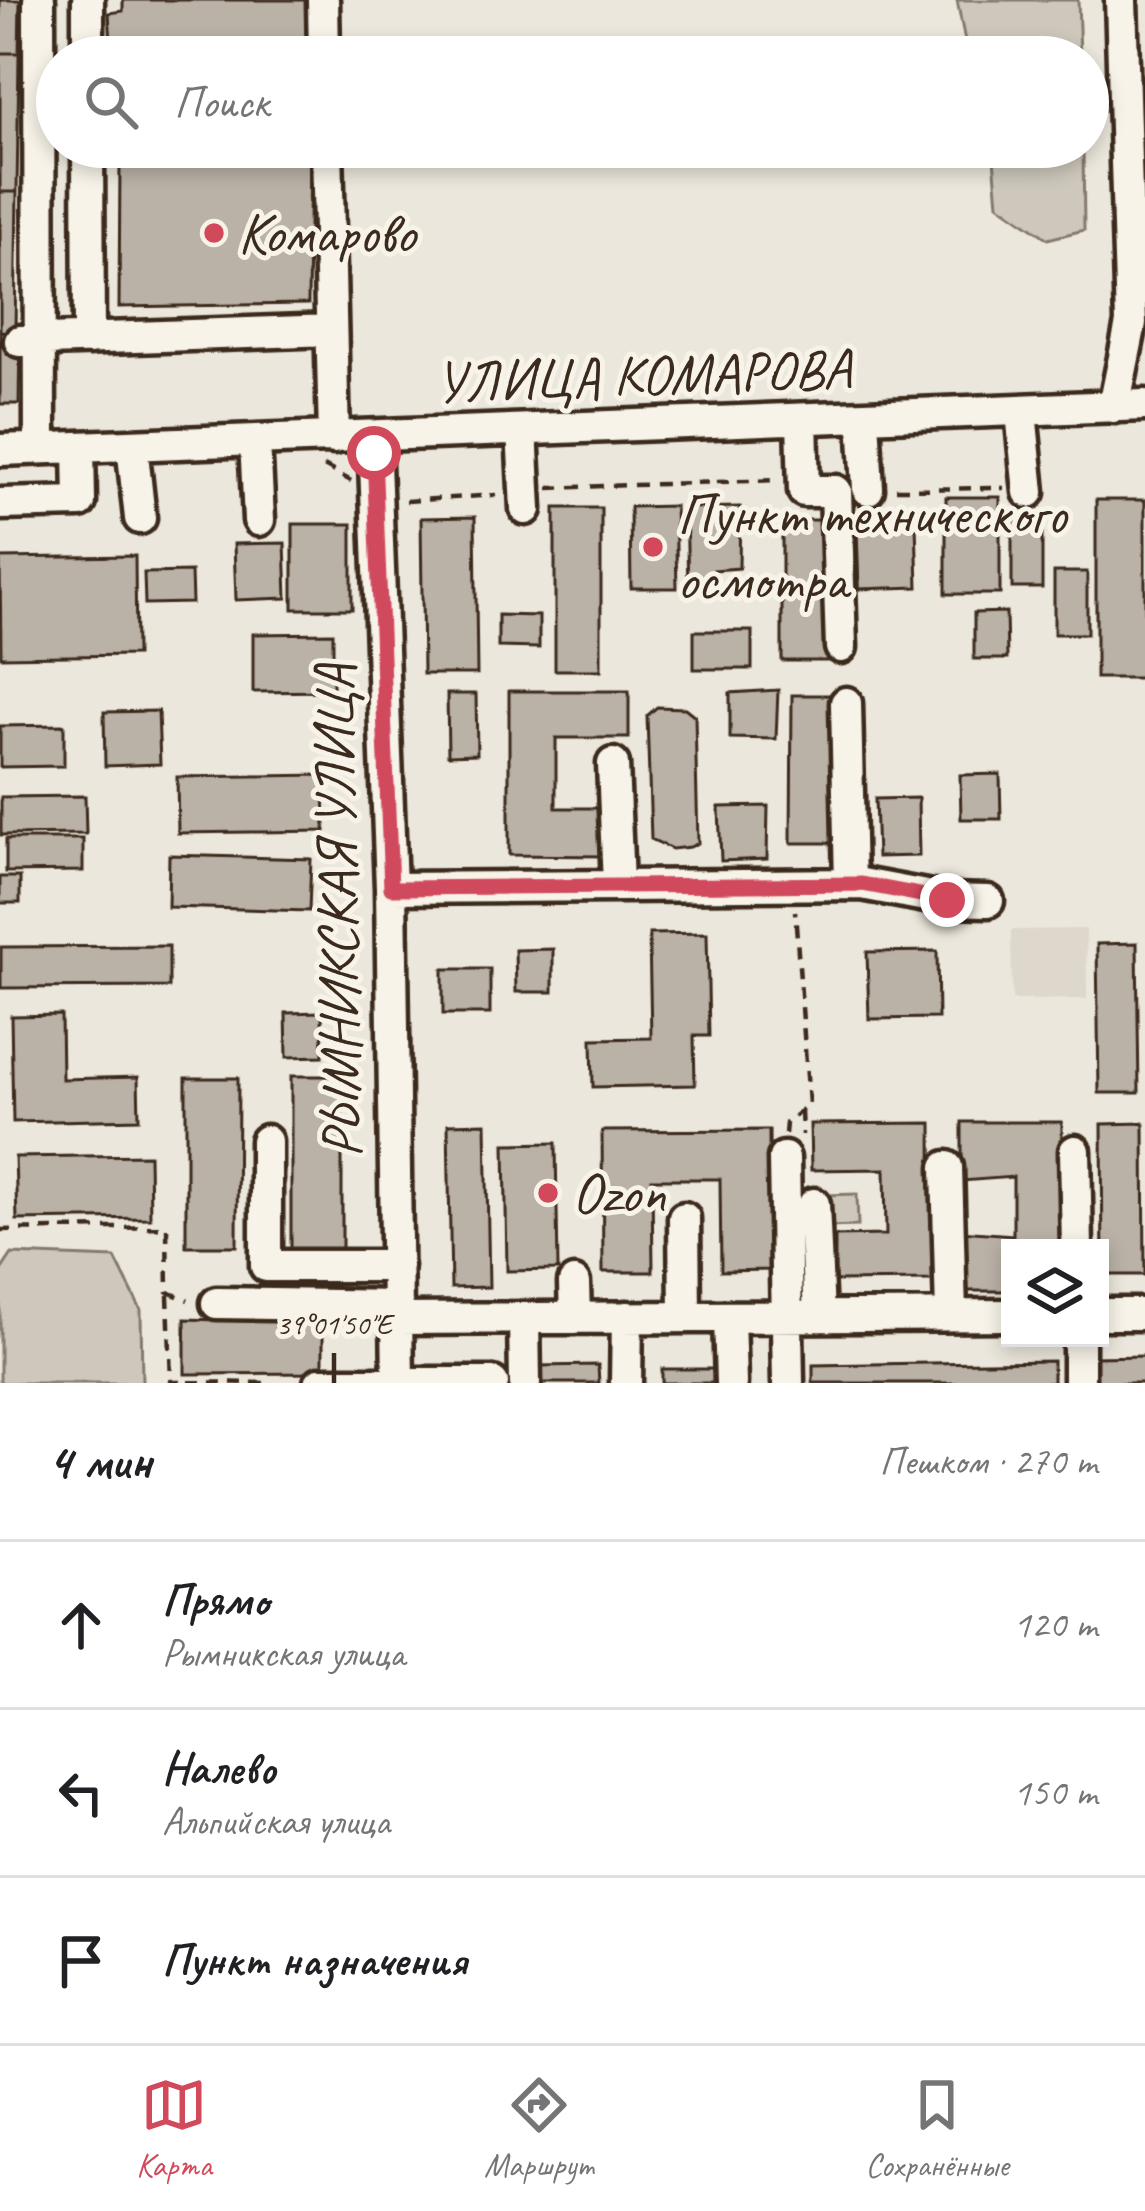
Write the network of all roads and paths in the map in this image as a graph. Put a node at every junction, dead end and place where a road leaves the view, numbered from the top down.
1 (39, 0) edge
2 (88, 0) edge
3 (323, 0) edge
4 (1121, 0) edge
5 (38, 36) edge
6 (88, 36) edge
7 (324, 36) edge
8 (36, 114) edge
9 (88, 168) edge
10 (328, 168) edge
11 (332, 330) junction
12 (89, 339) junction
13 (30, 341) junction
14 (1130, 406) edge
15 (1021, 412) junction
16 (864, 418) junction
17 (802, 420) junction
18 (522, 430) junction
19 (374, 436) junction
20 (334, 438) junction
21 (255, 441) junction
22 (132, 445) junction
23 (79, 447) junction
24 (40, 448) junction
25 (0, 450) edge
26 (868, 489) joint
27 (1028, 490) joint
28 (0, 504) edge
29 (526, 509) dead end
30 (140, 518) dead end
31 (259, 520) dead end
32 (841, 647) dead end
33 (846, 703) dead end
34 (613, 764) dead end
35 (617, 884) junction
36 (791, 884) junction
37 (850, 884) junction
38 (391, 888) junction
39 (988, 901) dead end
40 (266, 1141) dead end
41 (1076, 1151) dead end
42 (784, 1158) joint
43 (947, 1167) dead end
44 (814, 1204) dead end
45 (684, 1218) dead end
46 (0, 1230) edge
47 (1077, 1239) edge
48 (397, 1266) junction
49 (574, 1283) dead end
50 (168, 1292) junction
51 (217, 1303) joint
52 (398, 1313) junction
53 (1109, 1314) edge
54 (1145, 1314) edge
55 (951, 1315) junction
56 (1001, 1315) edge
57 (786, 1316) junction
58 (819, 1316) junction
59 (627, 1317) junction
60 (685, 1317) junction
61 (729, 1317) junction
62 (524, 1318) junction
63 (574, 1318) junction
64 (1078, 1347) edge
65 (398, 1382) edge
66 (270, 1383) edge
67 (320, 1383) edge
68 (493, 1383) edge
69 (525, 1383) edge
70 (626, 1383) edge
71 (731, 1383) edge
72 (788, 1383) edge
73 (1079, 1383) edge

1 - 5 street
2 - 6 street
3 - 7 street
4 - 14 street
8 - 13 street
9 - 12 street
10 - 11 street
11 - 12 street
11 - 20 street
12 - 13 street
13 - 24 street
14 - 15 street, УЛИЦА КОМАРОВА
15 - 16 street, УЛИЦА КОМАРОВА
15 - 27 street
16 - 17 street, УЛИЦА КОМАРОВА
16 - 26 street
17 - 18 street, УЛИЦА КОМАРОВА
17 - 32 street
18 - 19 street, УЛИЦА КОМАРОВА
18 - 29 street
19 - 20 street, УЛИЦА КОМАРОВА
19 - 38 street, РЫМНИКСКАЯ УЛИЦА
20 - 21 street, УЛИЦА КОМАРОВА
21 - 22 street, УЛИЦА КОМАРОВА
21 - 31 street
22 - 23 street, УЛИЦА КОМАРОВА
22 - 30 street
23 - 24 street, УЛИЦА КОМАРОВА
23 - 28 street
24 - 25 street, УЛИЦА КОМАРОВА
26 - 27 path
33 - 37 street
34 - 35 street
35 - 36 street
35 - 38 street
36 - 37 street
36 - 42 path
37 - 39 street
38 - 48 street, РЫМНИКСКАЯ УЛИЦА
40 - 48 street
41 - 47 street
42 - 57 street
43 - 55 street
44 - 58 street
45 - 60 street
46 - 50 path
48 - 52 street, РЫМНИКСКАЯ УЛИЦА
49 - 63 street
50 - 51 path
50 - 66 path
51 - 52 street
52 - 62 street
52 - 65 street, РЫМНИКСКАЯ УЛИЦА
53 - 54 street
55 - 56 street
55 - 58 street
57 - 58 street
57 - 61 street
57 - 72 street
59 - 60 street
59 - 63 street
59 - 70 street
60 - 61 street
61 - 71 street
62 - 63 street
62 - 69 street
64 - 73 street
65 - 67 street
65 - 68 street

